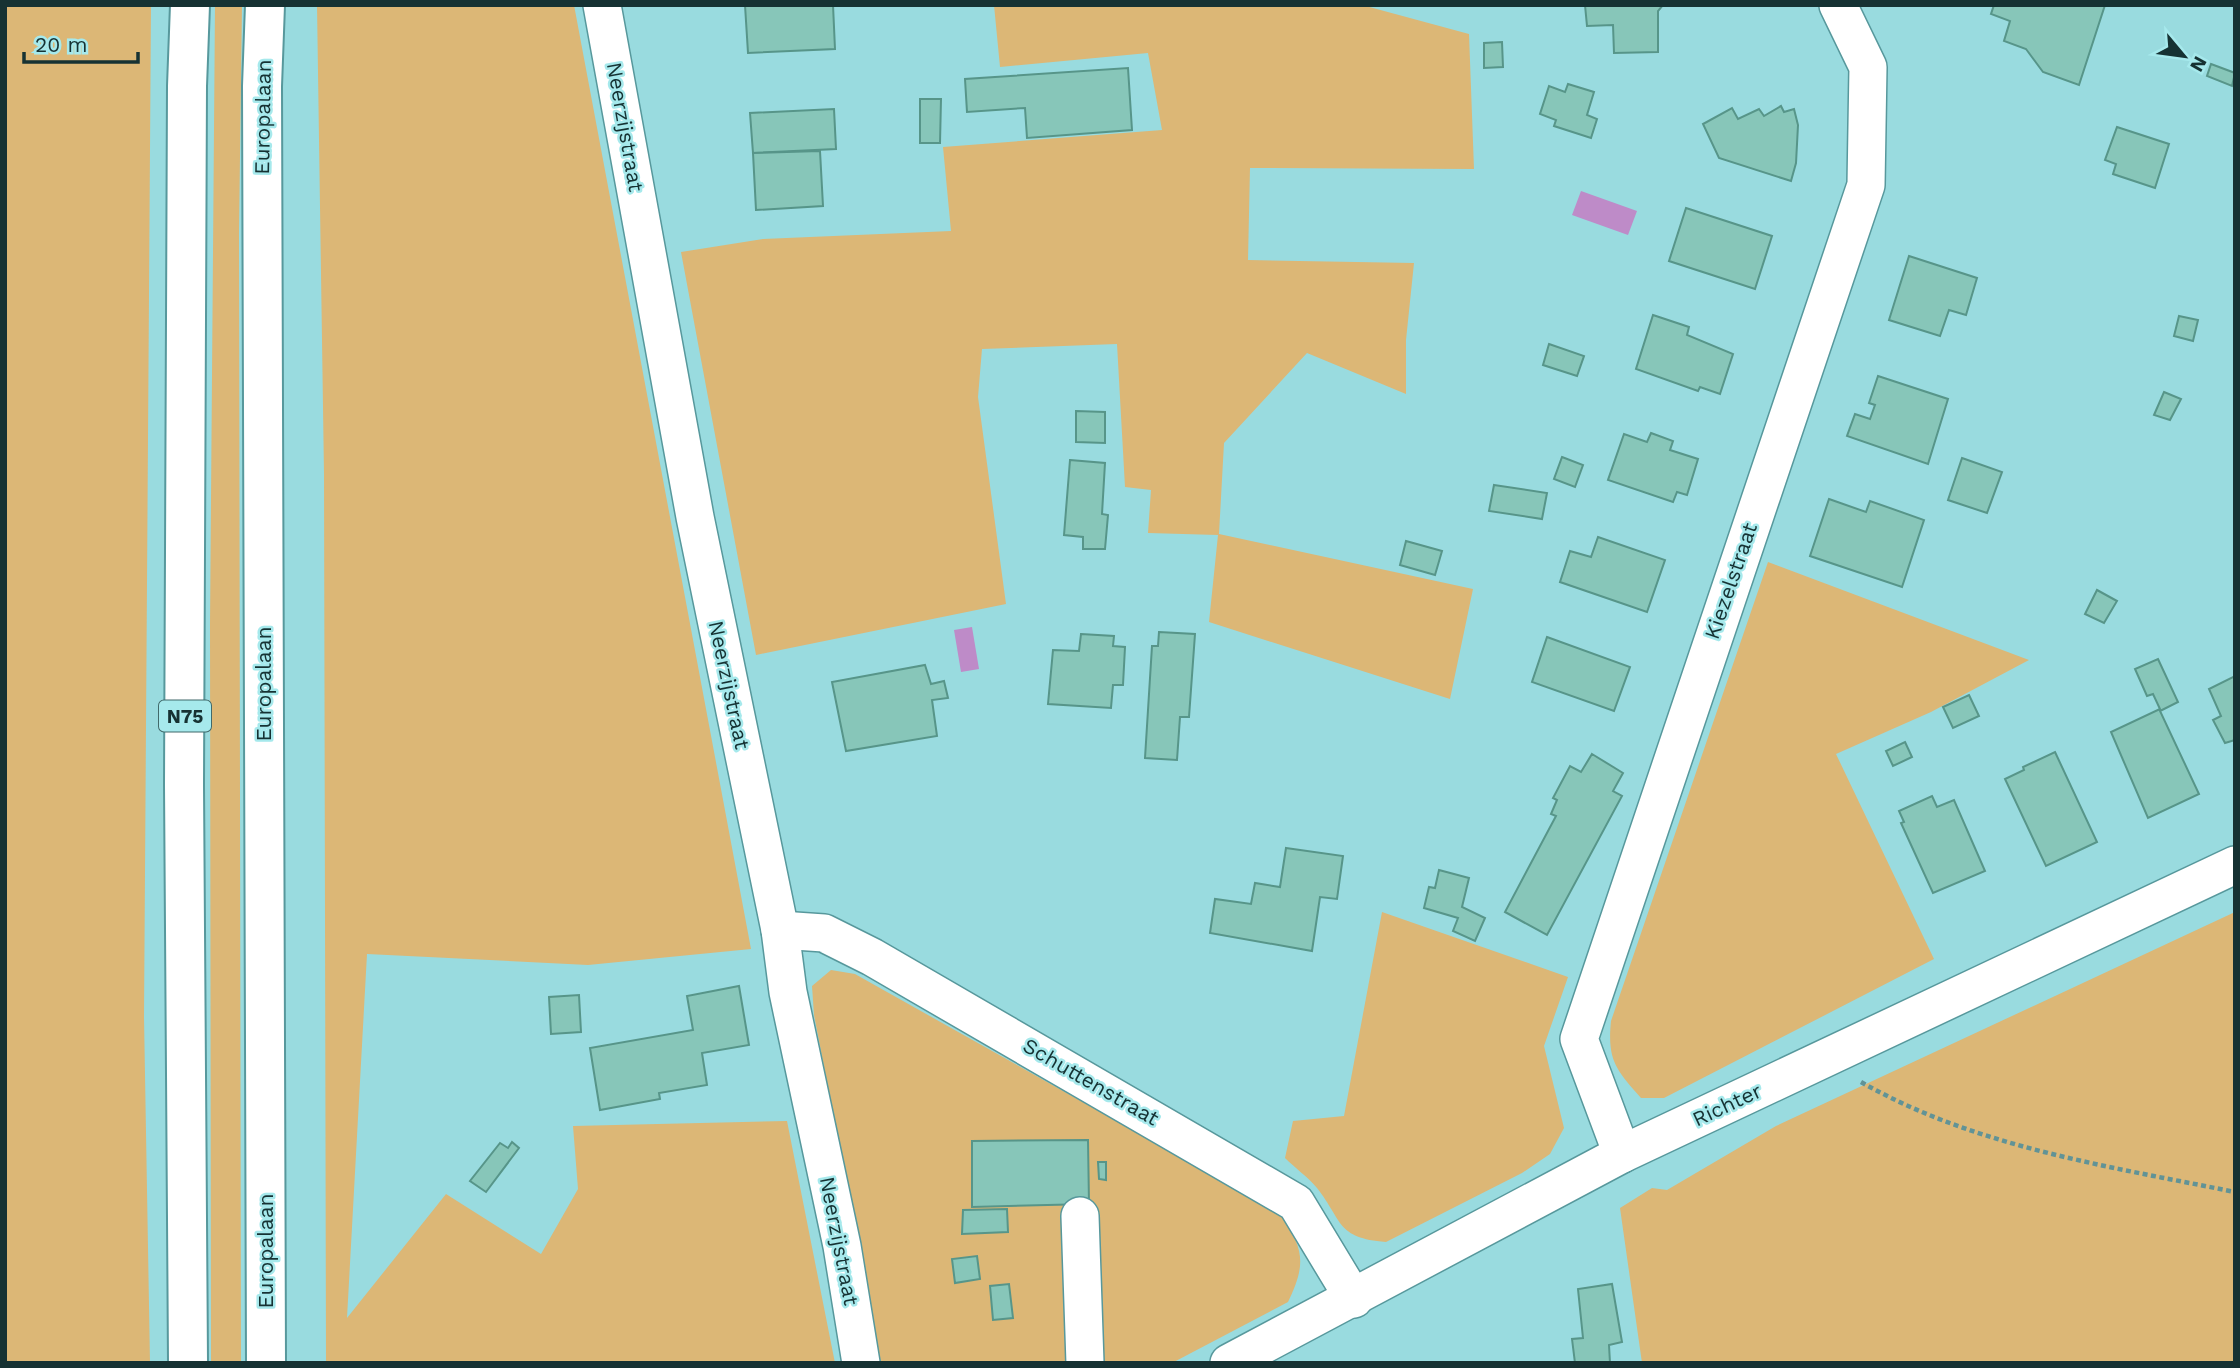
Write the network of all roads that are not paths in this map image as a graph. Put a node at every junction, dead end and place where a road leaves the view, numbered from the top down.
1 (190, 5) edge
2 (265, 5) edge
3 (603, 5) edge
4 (1838, 5) edge
5 (2235, 864) edge
6 (780, 930) junction
7 (1622, 1154) junction
8 (1080, 1216) dead end
9 (1353, 1299) junction
10 (188, 1363) edge
11 (266, 1363) edge
12 (861, 1363) edge
13 (1085, 1363) edge
14 (1229, 1363) edge

1 - 10 highway, N75
2 - 11 highway, Europalaan
3 - 6 street, Neerzijstraat
4 - 7 street, Kiezelstraat
5 - 7 street, Richter
6 - 9 street, Schuttenstraat
6 - 12 street, Neerzijstraat
7 - 9 street, Richter
8 - 13 street
9 - 14 street, Richter

